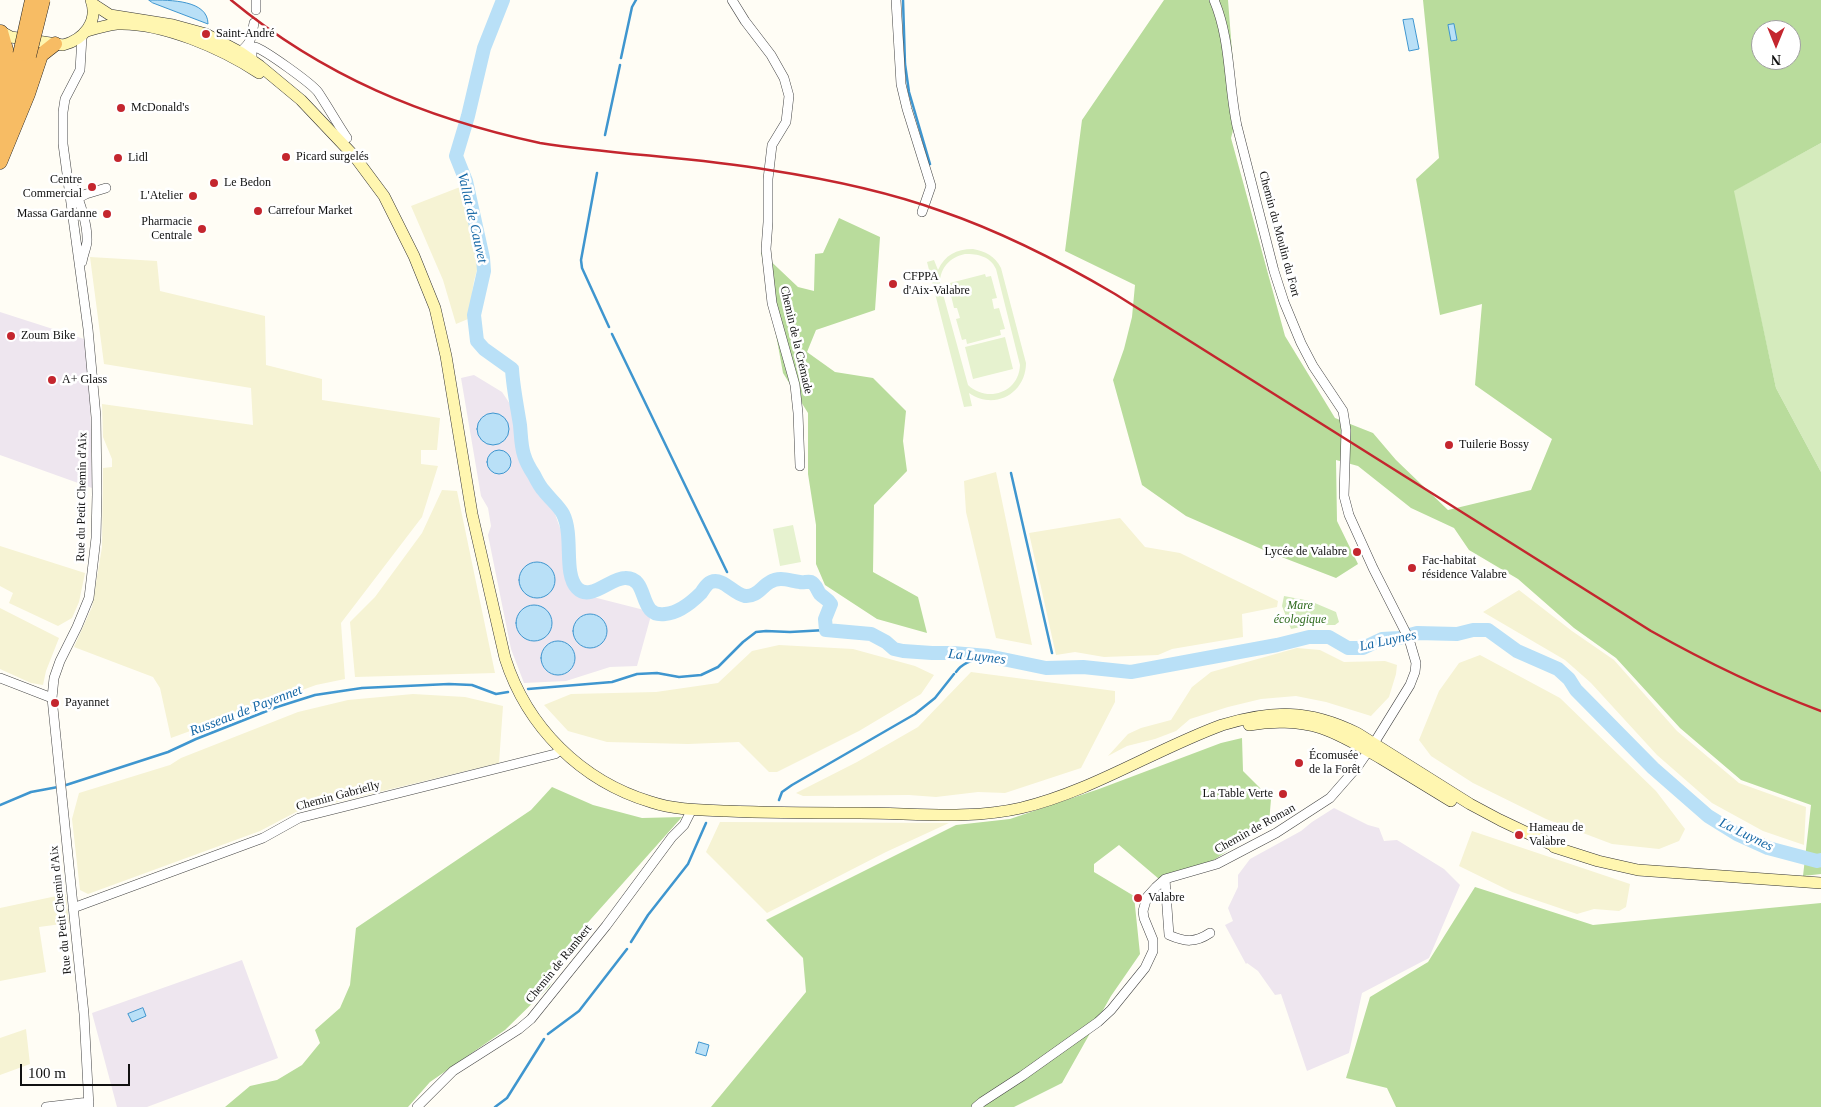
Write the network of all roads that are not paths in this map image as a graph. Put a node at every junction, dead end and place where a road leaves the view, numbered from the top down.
1 (32, 0) edge
2 (42, 0) edge
3 (732, 0) edge
4 (896, 0) edge
5 (1214, 0) edge
6 (92, 2) edge
7 (254, 23) dead end
8 (1, 31) edge
9 (84, 34) junction
10 (59, 44) junction
11 (240, 52) junction
12 (25, 55) junction
13 (252, 60) junction
14 (80, 64) junction
15 (0, 83) edge
16 (0, 110) edge
17 (334, 135) junction
18 (0, 136) edge
19 (347, 138) dead end
20 (0, 162) edge
21 (67, 171) junction
22 (106, 188) dead end
23 (79, 198) junction
24 (922, 212) dead end
25 (74, 221) junction
26 (81, 274) junction
27 (800, 466) dead end
28 (0, 678) edge
29 (52, 698) junction
30 (1373, 745) junction
31 (560, 750) junction
32 (692, 809) junction
33 (1165, 879) junction
34 (1821, 883) edge
35 (73, 908) junction
36 (1210, 932) dead end
37 (89, 1105) edge
38 (46, 1107) edge
39 (417, 1107) edge
40 (976, 1107) edge

1 - 12 highway, bridge
2 - 12 highway, bridge
3 - 27 street, Chemin de la Crémade
4 - 24 street
5 - 30 street, Chemin du Moulin du Fort
6 - 9 main road
6 - 11 main road
7 - 11 street
8 - 10 main road
8 - 15 highway
9 - 10 main road
9 - 14 street, Rue du Petit Chemin d'Aix
9 - 17 main road
10 - 14 street
10 - 20 highway
11 - 13 main road
12 - 16 highway
12 - 18 highway
13 - 17 main road
13 - 19 street
14 - 21 street, Rue du Petit Chemin d'Aix
17 - 31 main road
21 - 23 street
21 - 25 street, Rue du Petit Chemin d'Aix
22 - 23 street
23 - 25 street
23 - 26 street
25 - 26 street, Rue du Petit Chemin d'Aix
26 - 29 street, Rue du Petit Chemin d'Aix
28 - 29 street
29 - 35 street, Rue du Petit Chemin d'Aix
30 - 32 main road
30 - 33 street, Chemin de Roman
30 - 34 main road
31 - 32 main road
31 - 35 street, Chemin Gabrielly
32 - 39 street, Chemin de Rambert
33 - 36 street
33 - 40 street, Chemin de Roman
35 - 37 street, Rue du Petit Chemin d'Aix
37 - 38 street

